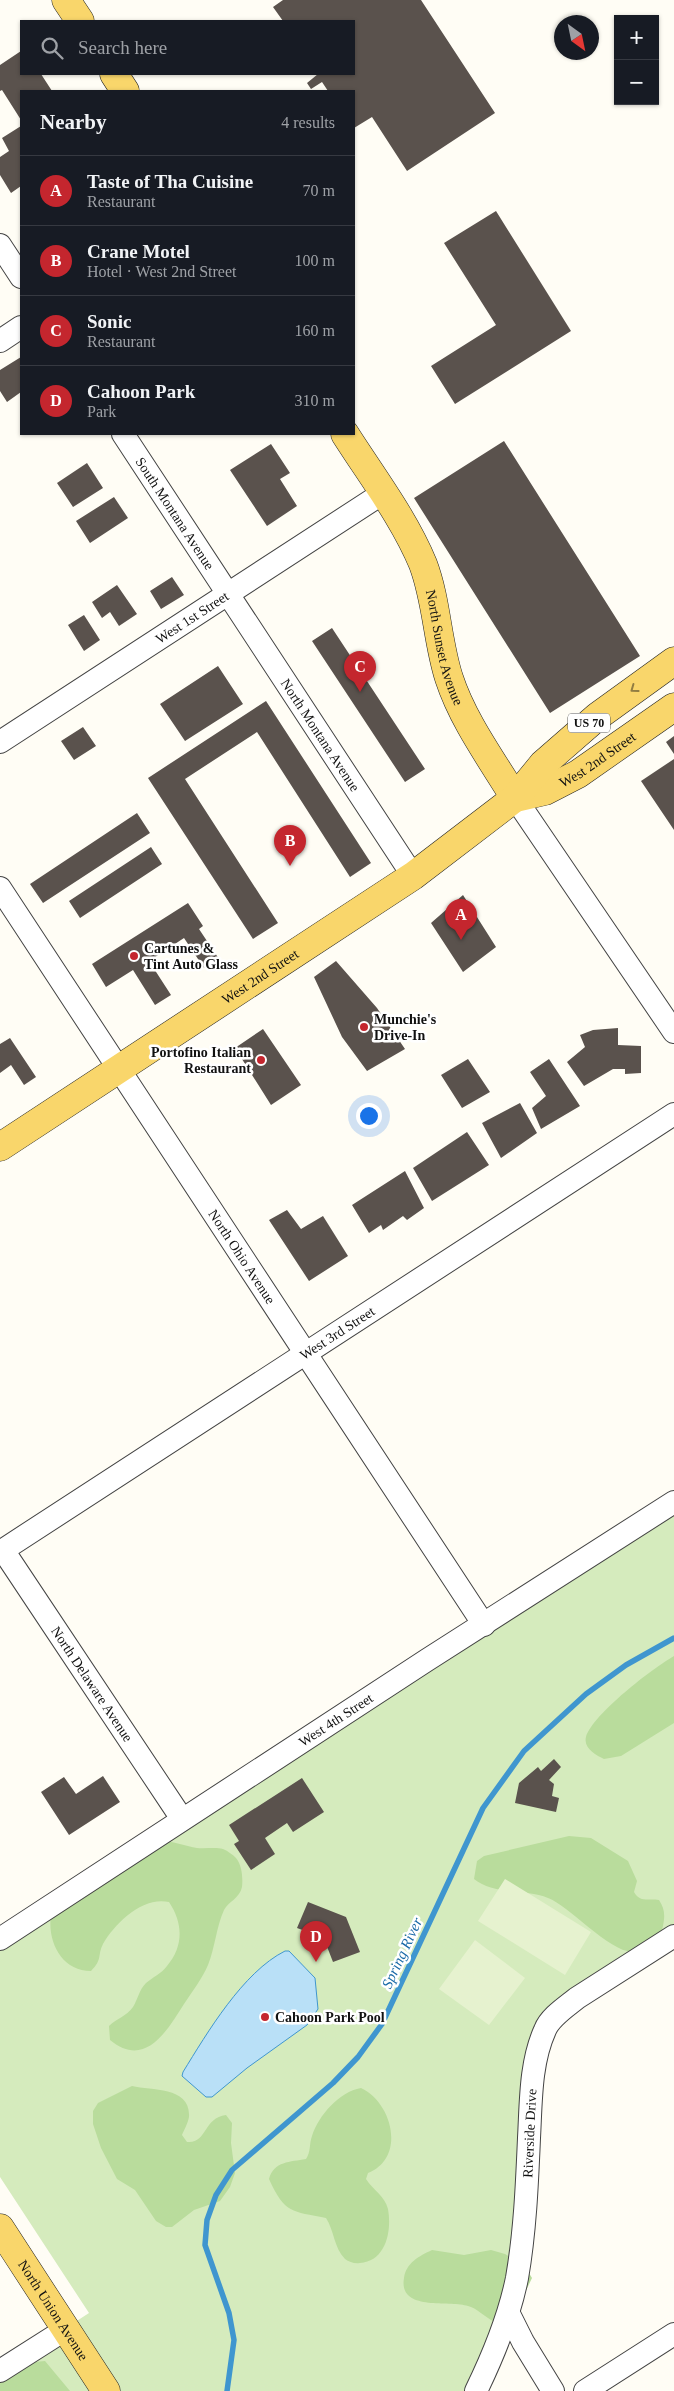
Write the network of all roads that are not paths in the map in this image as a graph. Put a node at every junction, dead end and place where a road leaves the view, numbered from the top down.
1 (66, 0) edge
2 (79, 20) edge
3 (115, 75) edge
4 (124, 90) edge
5 (0, 245) edge
6 (20, 275) edge
7 (20, 328) edge
8 (0, 341) edge
9 (124, 435) edge
10 (346, 435) edge
11 (383, 493) junction
12 (228, 594) junction
13 (674, 661) edge
14 (674, 707) edge
15 (0, 742) edge
16 (515, 798) junction
17 (413, 876) junction
18 (0, 888) edge
19 (674, 1032) edge
20 (120, 1069) junction
21 (674, 1114) edge
22 (0, 1147) edge
23 (306, 1354) junction
24 (674, 1502) edge
25 (2, 1551) edge
26 (484, 1625) junction
27 (182, 1819) junction
28 (674, 1936) edge
29 (0, 1939) edge
30 (0, 2228) edge
31 (509, 2314) junction
32 (66, 2329) junction
33 (674, 2334) edge
34 (0, 2371) edge
35 (106, 2391) edge
36 (476, 2391) edge
37 (552, 2391) edge
38 (584, 2391) edge

1 - 2 main road
3 - 4 main road
5 - 6 street
7 - 8 street
9 - 12 street, South Montana Avenue
10 - 11 main road, North Sunset Avenue
11 - 12 street, West 1st Street
11 - 16 main road, North Sunset Avenue
12 - 15 street, West 1st Street
12 - 17 street, North Montana Avenue
13 -> 16 main road, West 2nd Street / US 70
14 - 16 main road, West 2nd Street / US 70
16 - 17 main road, West 2nd Street / US 70
16 - 19 street
17 - 20 main road, West 2nd Street / US 70
18 - 20 street, North Ohio Avenue
20 - 22 main road, West 2nd Street / US 70
20 - 23 street, North Ohio Avenue
21 - 23 street, West 3rd Street
23 - 25 street, West 3rd Street
23 - 26 street, North Ohio Avenue
24 - 26 street, West 4th Street
25 - 27 street, North Delaware Avenue
26 - 27 street, West 4th Street
27 - 29 street, West 4th Street
28 - 31 street, Riverside Drive
30 - 32 main road, North Union Avenue
31 - 36 street, Riverside Drive
31 - 37 street
32 - 34 street
32 - 35 main road, North Union Avenue
33 - 38 street

